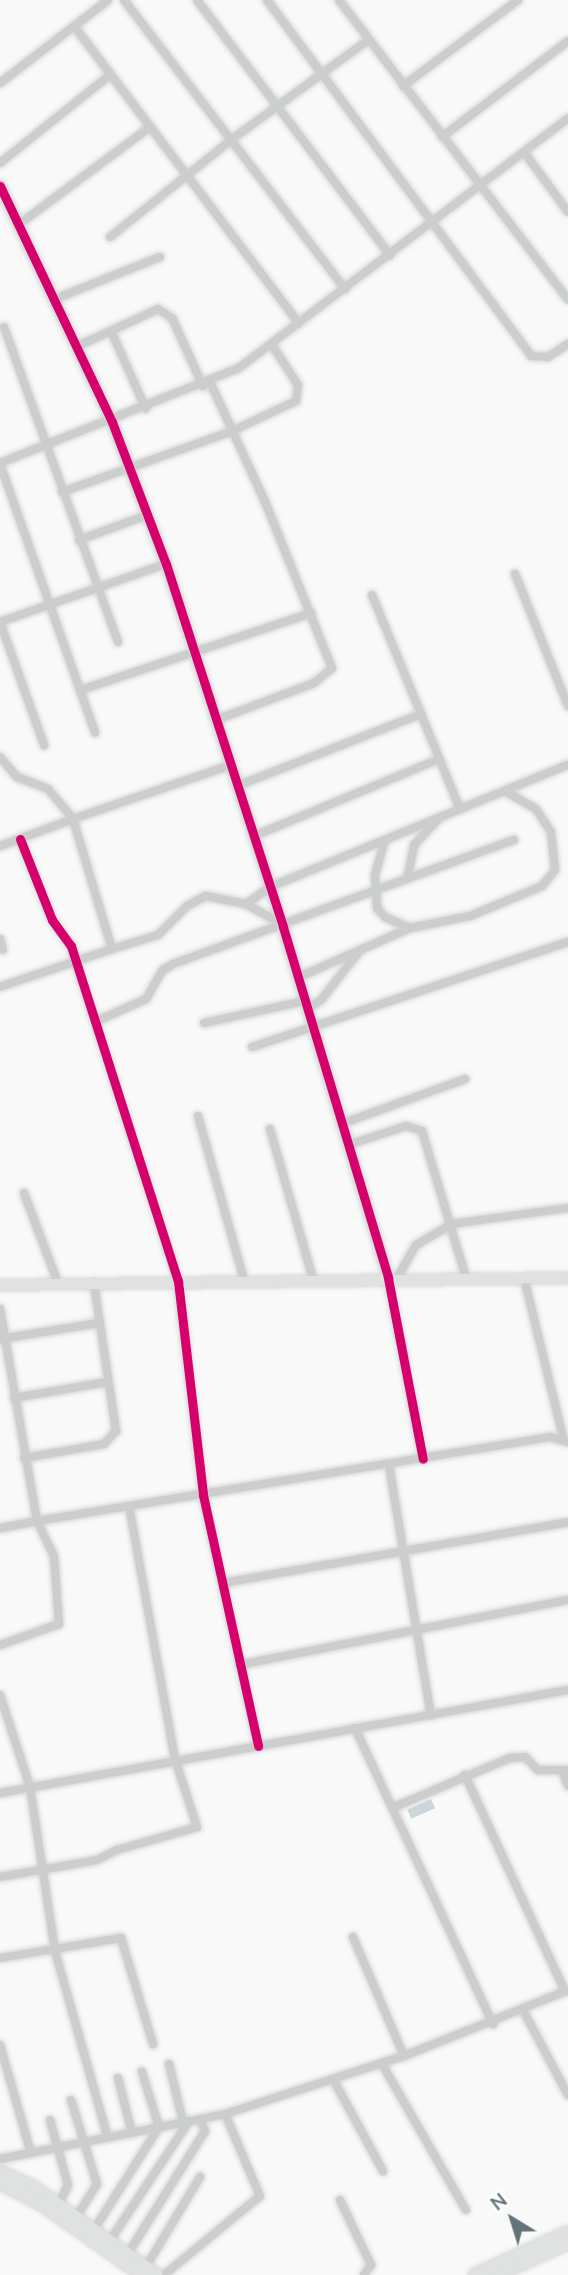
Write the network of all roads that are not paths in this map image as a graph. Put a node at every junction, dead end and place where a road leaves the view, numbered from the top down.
1 (108, 0) edge
2 (124, 0) edge
3 (197, 0) edge
4 (267, 0) edge
5 (339, 0) edge
6 (519, 0) edge
7 (74, 26) junction
8 (369, 40) junction
9 (568, 41) edge
10 (323, 74) junction
11 (110, 75) junction
12 (0, 83) edge
13 (403, 86) junction
14 (279, 105) junction
15 (568, 118) edge
16 (150, 127) junction
17 (442, 137) junction
18 (231, 140) junction
19 (524, 152) junction
20 (0, 163) edge
21 (187, 176) junction
22 (0, 187) edge
23 (479, 187) junction
24 (568, 212) edge
25 (435, 221) junction
26 (18, 225) junction
27 (110, 237) dead end
28 (390, 255) junction
29 (160, 257) dead end
30 (345, 289) junction
31 (55, 299) junction
32 (568, 300) edge
33 (299, 324) junction
34 (4, 327) dead end
35 (111, 331) junction
36 (568, 344) edge
37 (272, 345) junction
38 (78, 346) junction
39 (206, 384) junction
40 (146, 409) junction
41 (112, 422) junction
42 (230, 432) junction
43 (46, 446) junction
44 (0, 464) edge
45 (130, 470) junction
46 (62, 492) junction
47 (147, 515) junction
48 (79, 540) junction
49 (166, 564) junction
50 (515, 574) dead end
51 (97, 588) junction
52 (372, 595) dead end
53 (52, 604) junction
54 (312, 613) junction
55 (0, 622) edge
56 (118, 642) dead end
57 (195, 655) junction
58 (80, 690) junction
59 (568, 706) edge
60 (421, 714) junction
61 (216, 720) junction
62 (95, 733) dead end
63 (44, 745) dead end
64 (0, 757) edge
65 (439, 759) junction
66 (230, 765) junction
67 (568, 765) edge
68 (237, 786) junction
69 (507, 792) junction
70 (460, 809) junction
71 (440, 817) junction
72 (73, 820) junction
73 (254, 836) junction
74 (20, 839) junction
75 (385, 840) junction
76 (514, 840) dead end
77 (0, 846) edge
78 (407, 879) junction
79 (270, 887) junction
80 (374, 891) junction
81 (246, 904) junction
82 (282, 925) junction
83 (410, 928) junction
84 (0, 939) edge
85 (568, 942) edge
86 (112, 949) junction
87 (4, 950) dead end
88 (360, 950) junction
89 (77, 962) junction
90 (297, 978) junction
91 (0, 987) edge
92 (305, 1005) junction
93 (97, 1021) junction
94 (204, 1023) dead end
95 (313, 1030) junction
96 (252, 1047) dead end
97 (465, 1079) dead end
98 (198, 1116) dead end
99 (341, 1124) junction
100 (270, 1129) dead end
101 (348, 1145) junction
102 (24, 1193) dead end
103 (568, 1208) edge
104 (452, 1224) junction
105 (392, 1278) junction
106 (467, 1278) junction
107 (524, 1278) junction
108 (568, 1278) edge
109 (313, 1279) junction
110 (244, 1280) junction
111 (178, 1281) junction
112 (58, 1283) junction
113 (94, 1283) junction
114 (0, 1285) edge
115 (0, 1309) edge
116 (99, 1323) junction
117 (2, 1338) edge
118 (107, 1382) junction
119 (14, 1398) junction
120 (565, 1439) edge
121 (24, 1458) junction
122 (423, 1459) junction
123 (389, 1465) junction
124 (203, 1495) junction
125 (129, 1506) junction
126 (37, 1521) junction
127 (568, 1522) edge
128 (0, 1528) edge
129 (403, 1554) junction
130 (223, 1583) junction
131 (568, 1600) edge
132 (415, 1631) junction
133 (0, 1645) edge
134 (239, 1665) junction
135 (568, 1690) edge
136 (0, 1695) edge
137 (431, 1715) junction
138 (355, 1728) junction
139 (258, 1746) junction
140 (176, 1759) junction
141 (565, 1770) edge
142 (465, 1775) junction
143 (568, 1786) edge
144 (30, 1787) junction
145 (0, 1793) edge
146 (392, 1808) junction
147 (43, 1870) junction
148 (0, 1877) edge
149 (353, 1937) dead end
150 (55, 1951) junction
151 (0, 1958) edge
152 (566, 1991) edge
153 (523, 2010) junction
154 (493, 2024) junction
155 (153, 2044) dead end
156 (0, 2045) edge
157 (404, 2056) junction
158 (169, 2064) dead end
159 (382, 2064) junction
160 (142, 2072) dead end
161 (118, 2078) dead end
162 (333, 2079) junction
163 (568, 2095) edge
164 (71, 2100) dead end
165 (225, 2114) junction
166 (200, 2119) junction
167 (50, 2120) dead end
168 (186, 2121) junction
169 (159, 2127) junction
170 (132, 2133) junction
171 (108, 2138) junction
172 (82, 2142) junction
173 (57, 2148) junction
174 (31, 2153) junction
175 (0, 2159) edge
176 (383, 2171) dead end
177 (0, 2172) edge
178 (200, 2177) dead end
179 (0, 2183) edge
180 (340, 2200) dead end
181 (60, 2204) junction
182 (466, 2210) dead end
183 (77, 2216) junction
184 (95, 2228) junction
185 (568, 2232) edge
186 (111, 2239) junction
187 (567, 2246) edge
188 (129, 2252) junction
189 (144, 2270) edge
190 (519, 2271) edge
191 (157, 2275) edge
192 (164, 2275) edge
193 (364, 2275) edge
194 (475, 2275) edge
195 (497, 2275) edge

1 - 7 street
2 - 18 street
3 - 14 street
4 - 10 street
5 - 8 street
6 - 13 street
7 - 11 street
7 - 12 street
8 - 10 street
8 - 13 street
9 - 17 street
10 - 14 street
10 - 25 street
11 - 16 street
11 - 20 street
13 - 17 street
14 - 18 street
14 - 28 street
15 - 19 street
16 - 21 street
16 - 26 street
17 - 23 street
18 - 21 street
18 - 30 street
19 - 23 street
19 - 24 street
21 - 27 street
21 - 33 street
22 - 26 street
23 - 25 street
23 - 32 street
25 - 28 street
25 - 36 street
26 - 31 street
28 - 30 street
29 - 31 street
30 - 33 street
31 - 38 street
33 - 37 street
34 - 43 street
35 - 38 street
35 - 39 street
35 - 40 street
37 - 39 street
37 - 42 street
38 - 41 street
39 - 40 street
39 - 42 street
40 - 41 street
41 - 43 street
41 - 45 street
42 - 45 street
42 - 54 street
43 - 44 street
43 - 46 street
44 - 53 street
45 - 46 street
45 - 47 street
46 - 48 street
47 - 48 street
47 - 49 street
48 - 51 street
49 - 51 street
49 - 57 street
50 - 59 street
51 - 53 street
51 - 56 street
52 - 60 street
53 - 55 street
53 - 58 street
54 - 57 street
54 - 61 street
55 - 63 street
57 - 58 street
57 - 61 street
58 - 62 street
60 - 65 street
60 - 68 street
61 - 66 street
64 - 72 street
65 - 70 street
65 - 73 street
66 - 68 street
66 - 72 street
67 - 69 street
68 - 73 street
69 - 70 street
69 - 83 street
70 - 71 street
71 - 75 street
71 - 78 street
72 - 74 street
72 - 86 street
73 - 79 street
74 - 77 street
74 - 89 street
75 - 79 street
75 - 80 street
76 - 78 street
78 - 80 street
79 - 81 street
79 - 82 street
80 - 82 street
80 - 83 street
81 - 82 street
81 - 86 street
82 - 90 street
82 - 93 street
83 - 88 street
84 - 87 street
85 - 95 street
86 - 89 street
88 - 90 street
88 - 92 street
89 - 91 street
89 - 93 street
90 - 92 street
92 - 94 street
92 - 95 street
93 - 111 street
95 - 96 street
95 - 99 street
97 - 99 street
98 - 110 street
99 - 101 street
100 - 109 street
101 - 104 street
101 - 105 street
102 - 112 street
103 - 104 street
104 - 105 street
104 - 106 street
105 - 106 street
105 - 109 street
105 - 122 street
106 - 107 street
107 - 108 street
107 - 120 street
109 - 110 street
110 - 111 street
111 - 113 street
111 - 124 street
112 - 113 street
112 - 114 street
113 - 116 street
115 - 117 street
116 - 117 street
116 - 118 street
117 - 119 street
118 - 119 street
118 - 121 street
119 - 121 street
120 - 122 street
121 - 126 street
122 - 123 street
123 - 124 street
123 - 129 street
124 - 125 street
124 - 130 street
125 - 126 street
125 - 140 street
126 - 128 street
126 - 133 street
127 - 129 street
129 - 130 street
129 - 132 street
130 - 134 street
131 - 132 street
132 - 134 street
132 - 137 street
134 - 139 street
135 - 137 street
136 - 144 street
137 - 138 street
138 - 139 street
138 - 146 street
139 - 140 street
140 - 144 street
140 - 147 street
141 - 142 street
141 - 143 street
142 - 146 street
142 - 152 street
144 - 145 street
144 - 147 street
146 - 154 street
147 - 148 street
147 - 150 street
149 - 157 street
150 - 151 street
150 - 155 street
150 - 171 street
152 - 153 street
153 - 154 street
153 - 163 street
154 - 157 street
156 - 174 street
157 - 159 street
158 - 168 street
159 - 162 street
159 - 182 street
160 - 169 street
161 - 170 street
162 - 165 street
162 - 176 street
164 - 172 street
165 - 166 street
165 - 192 street
166 - 168 street
166 - 188 street
167 - 173 street
168 - 169 street
168 - 186 street
169 - 170 street
169 - 184 street
170 - 171 street
171 - 172 street
172 - 173 street
172 - 183 street
173 - 174 street
173 - 181 street
174 - 175 street
177 - 181 main road
178 - 189 street
179 - 189 main road
180 - 193 street
181 - 183 main road
183 - 184 main road
184 - 186 main road
185 - 194 main road
186 - 188 main road
187 - 190 main road
188 - 189 main road
189 - 191 main road
190 - 195 main road

